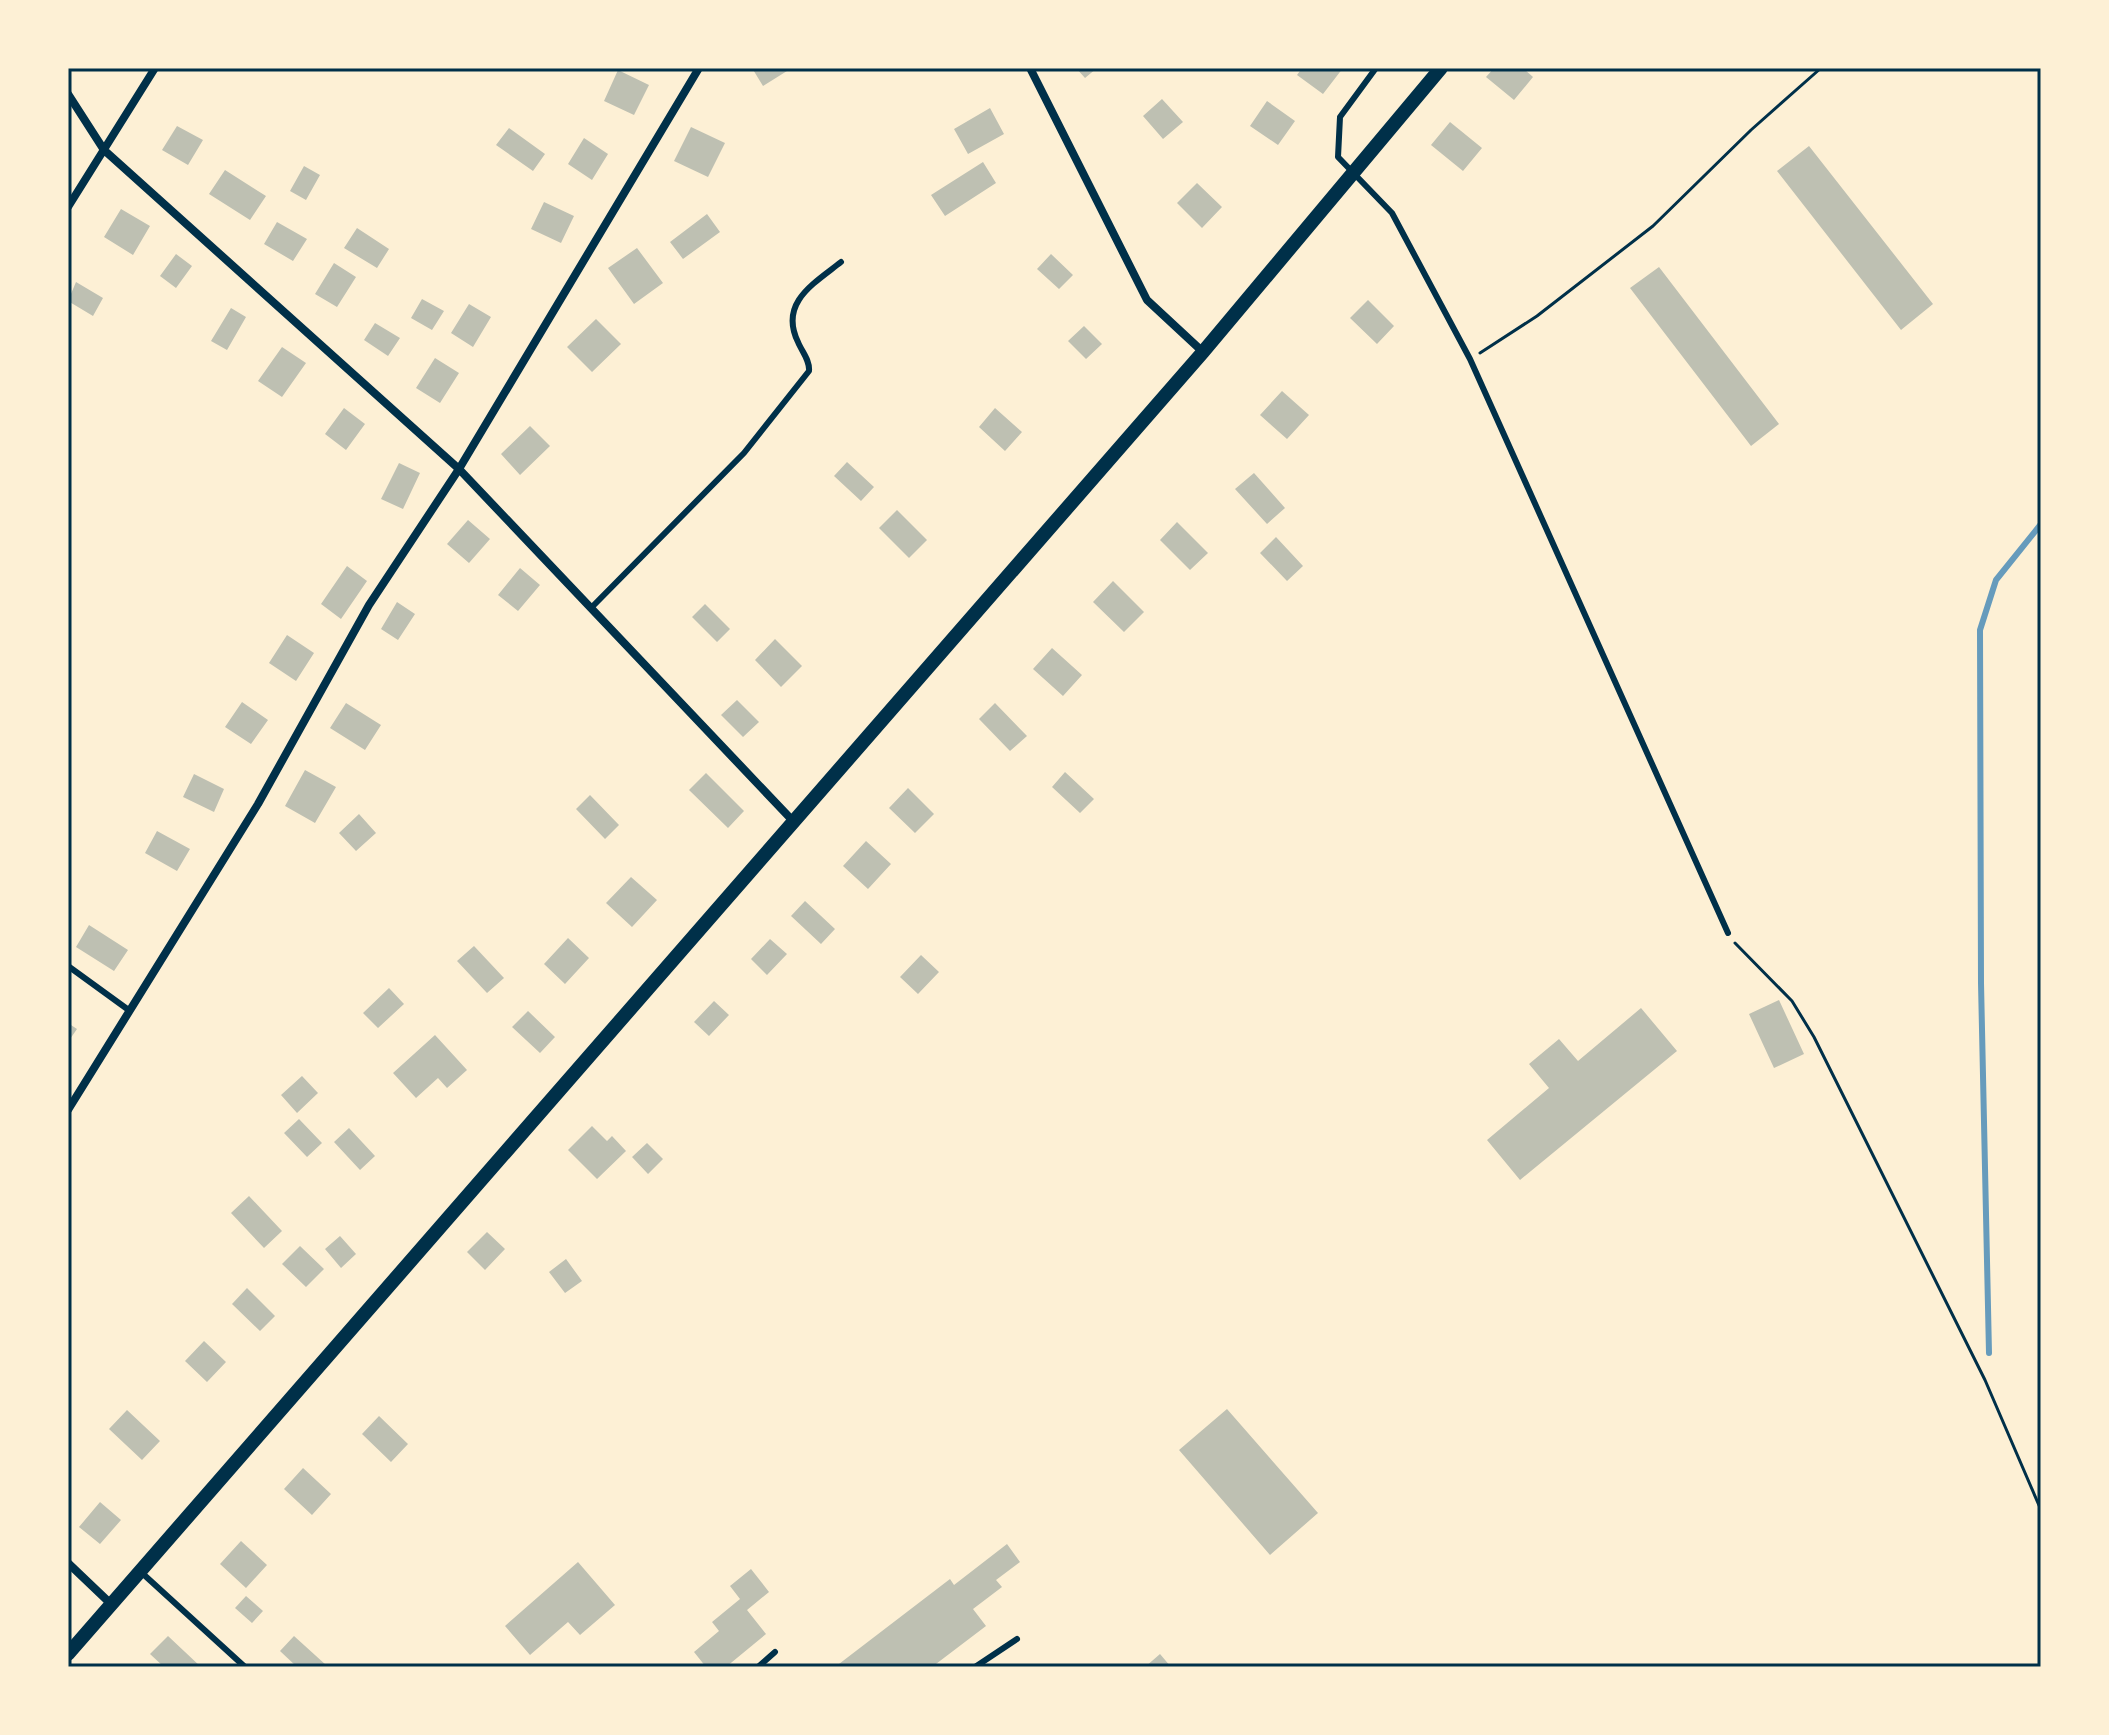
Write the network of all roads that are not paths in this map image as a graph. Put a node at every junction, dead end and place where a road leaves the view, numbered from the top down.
1 (155, 68) edge
2 (699, 68) edge
3 (1030, 68) edge
4 (1376, 68) edge
5 (1438, 69) edge
6 (68, 94) edge
7 (104, 150) junction
8 (1354, 171) junction
9 (68, 207) edge
10 (841, 262) dead end
11 (1203, 352) junction
12 (459, 469) junction
13 (591, 608) junction
14 (793, 821) junction
15 (1728, 933) road end
16 (68, 966) edge
17 (131, 1011) junction
18 (68, 1110) edge
19 (68, 1563) edge
20 (139, 1570) junction
21 (111, 1604) junction
22 (1017, 1639) dead end
23 (775, 1652) dead end
24 (68, 1654) edge
25 (245, 1667) edge
26 (758, 1667) edge
27 (975, 1667) edge

1 - 7 street
2 - 12 street
3 - 11 street
4 - 8 lane
5 - 8 street
6 - 7 street
7 - 9 street
7 - 12 street
8 - 11 street
8 - 15 lane
10 - 13 lane
11 - 14 street
12 - 13 street
12 - 17 street
13 - 14 street
14 - 20 street
16 - 17 lane
17 - 18 street
19 - 21 street
20 - 21 street
20 - 25 lane
21 - 24 street
22 - 27 lane
23 - 26 lane

